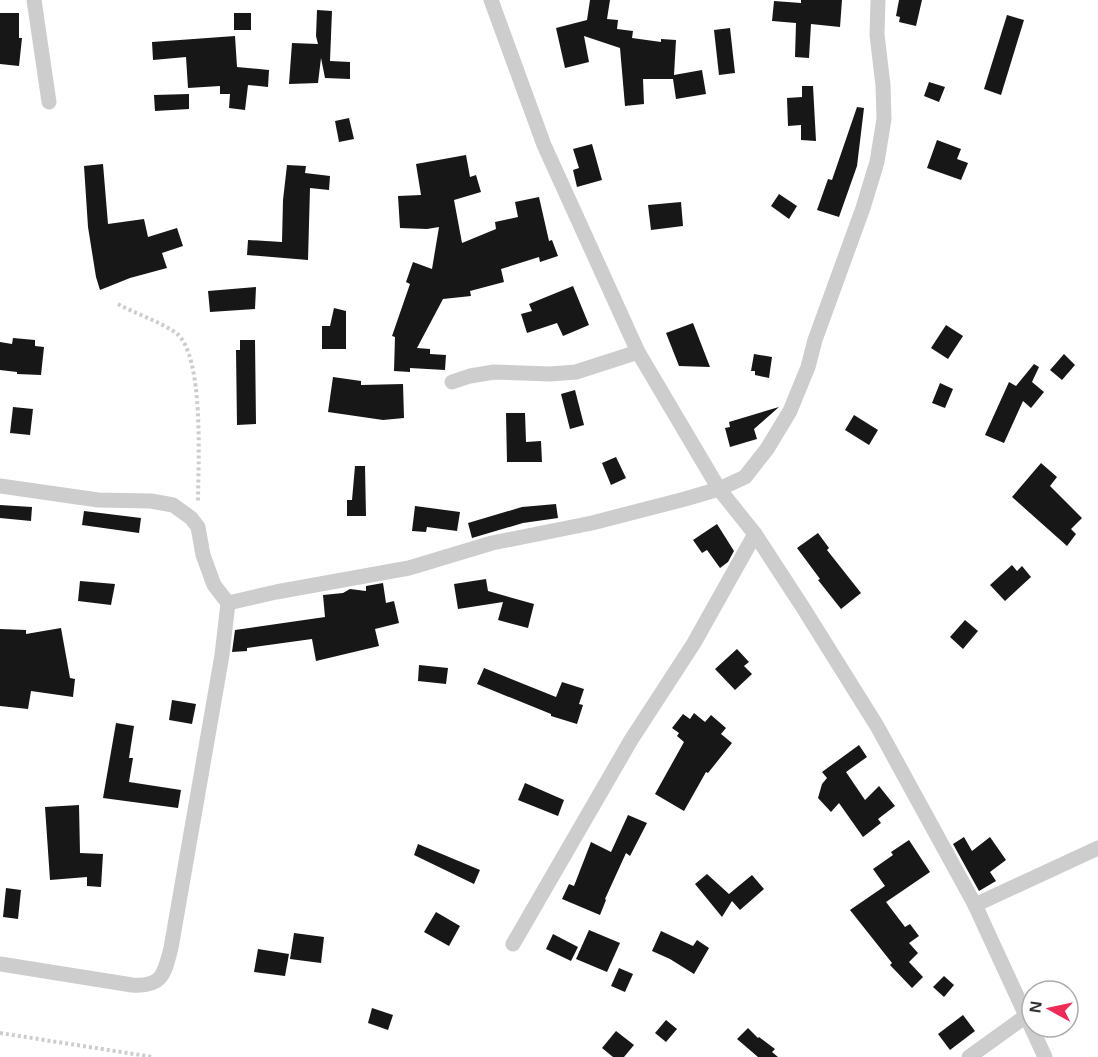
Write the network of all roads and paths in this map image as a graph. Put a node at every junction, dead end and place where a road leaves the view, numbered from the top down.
1 (34, 0) edge
2 (490, 0) edge
3 (878, 0) edge
4 (49, 102) dead end
5 (118, 304) dead end
6 (638, 352) junction
7 (452, 382) dead end
8 (0, 486) edge
9 (719, 489) junction
10 (198, 528) junction
11 (755, 534) junction
12 (228, 603) junction
13 (1098, 848) edge
14 (975, 905) junction
15 (513, 944) dead end
16 (0, 964) edge
17 (1020, 1003) edge
18 (1020, 1020) edge
19 (0, 1033) edge
20 (1037, 1039) edge
21 (153, 1057) edge
22 (969, 1057) edge
23 (1045, 1057) edge

1 - 4 street
2 - 6 street
3 - 9 street
5 - 10 path
6 - 7 street
6 - 9 street
8 - 10 street
9 - 11 street
9 - 12 street
10 - 12 street
11 - 14 street
11 - 15 street
12 - 16 street
13 - 14 street
14 - 17 street
18 - 22 street
19 - 21 path
20 - 23 street

